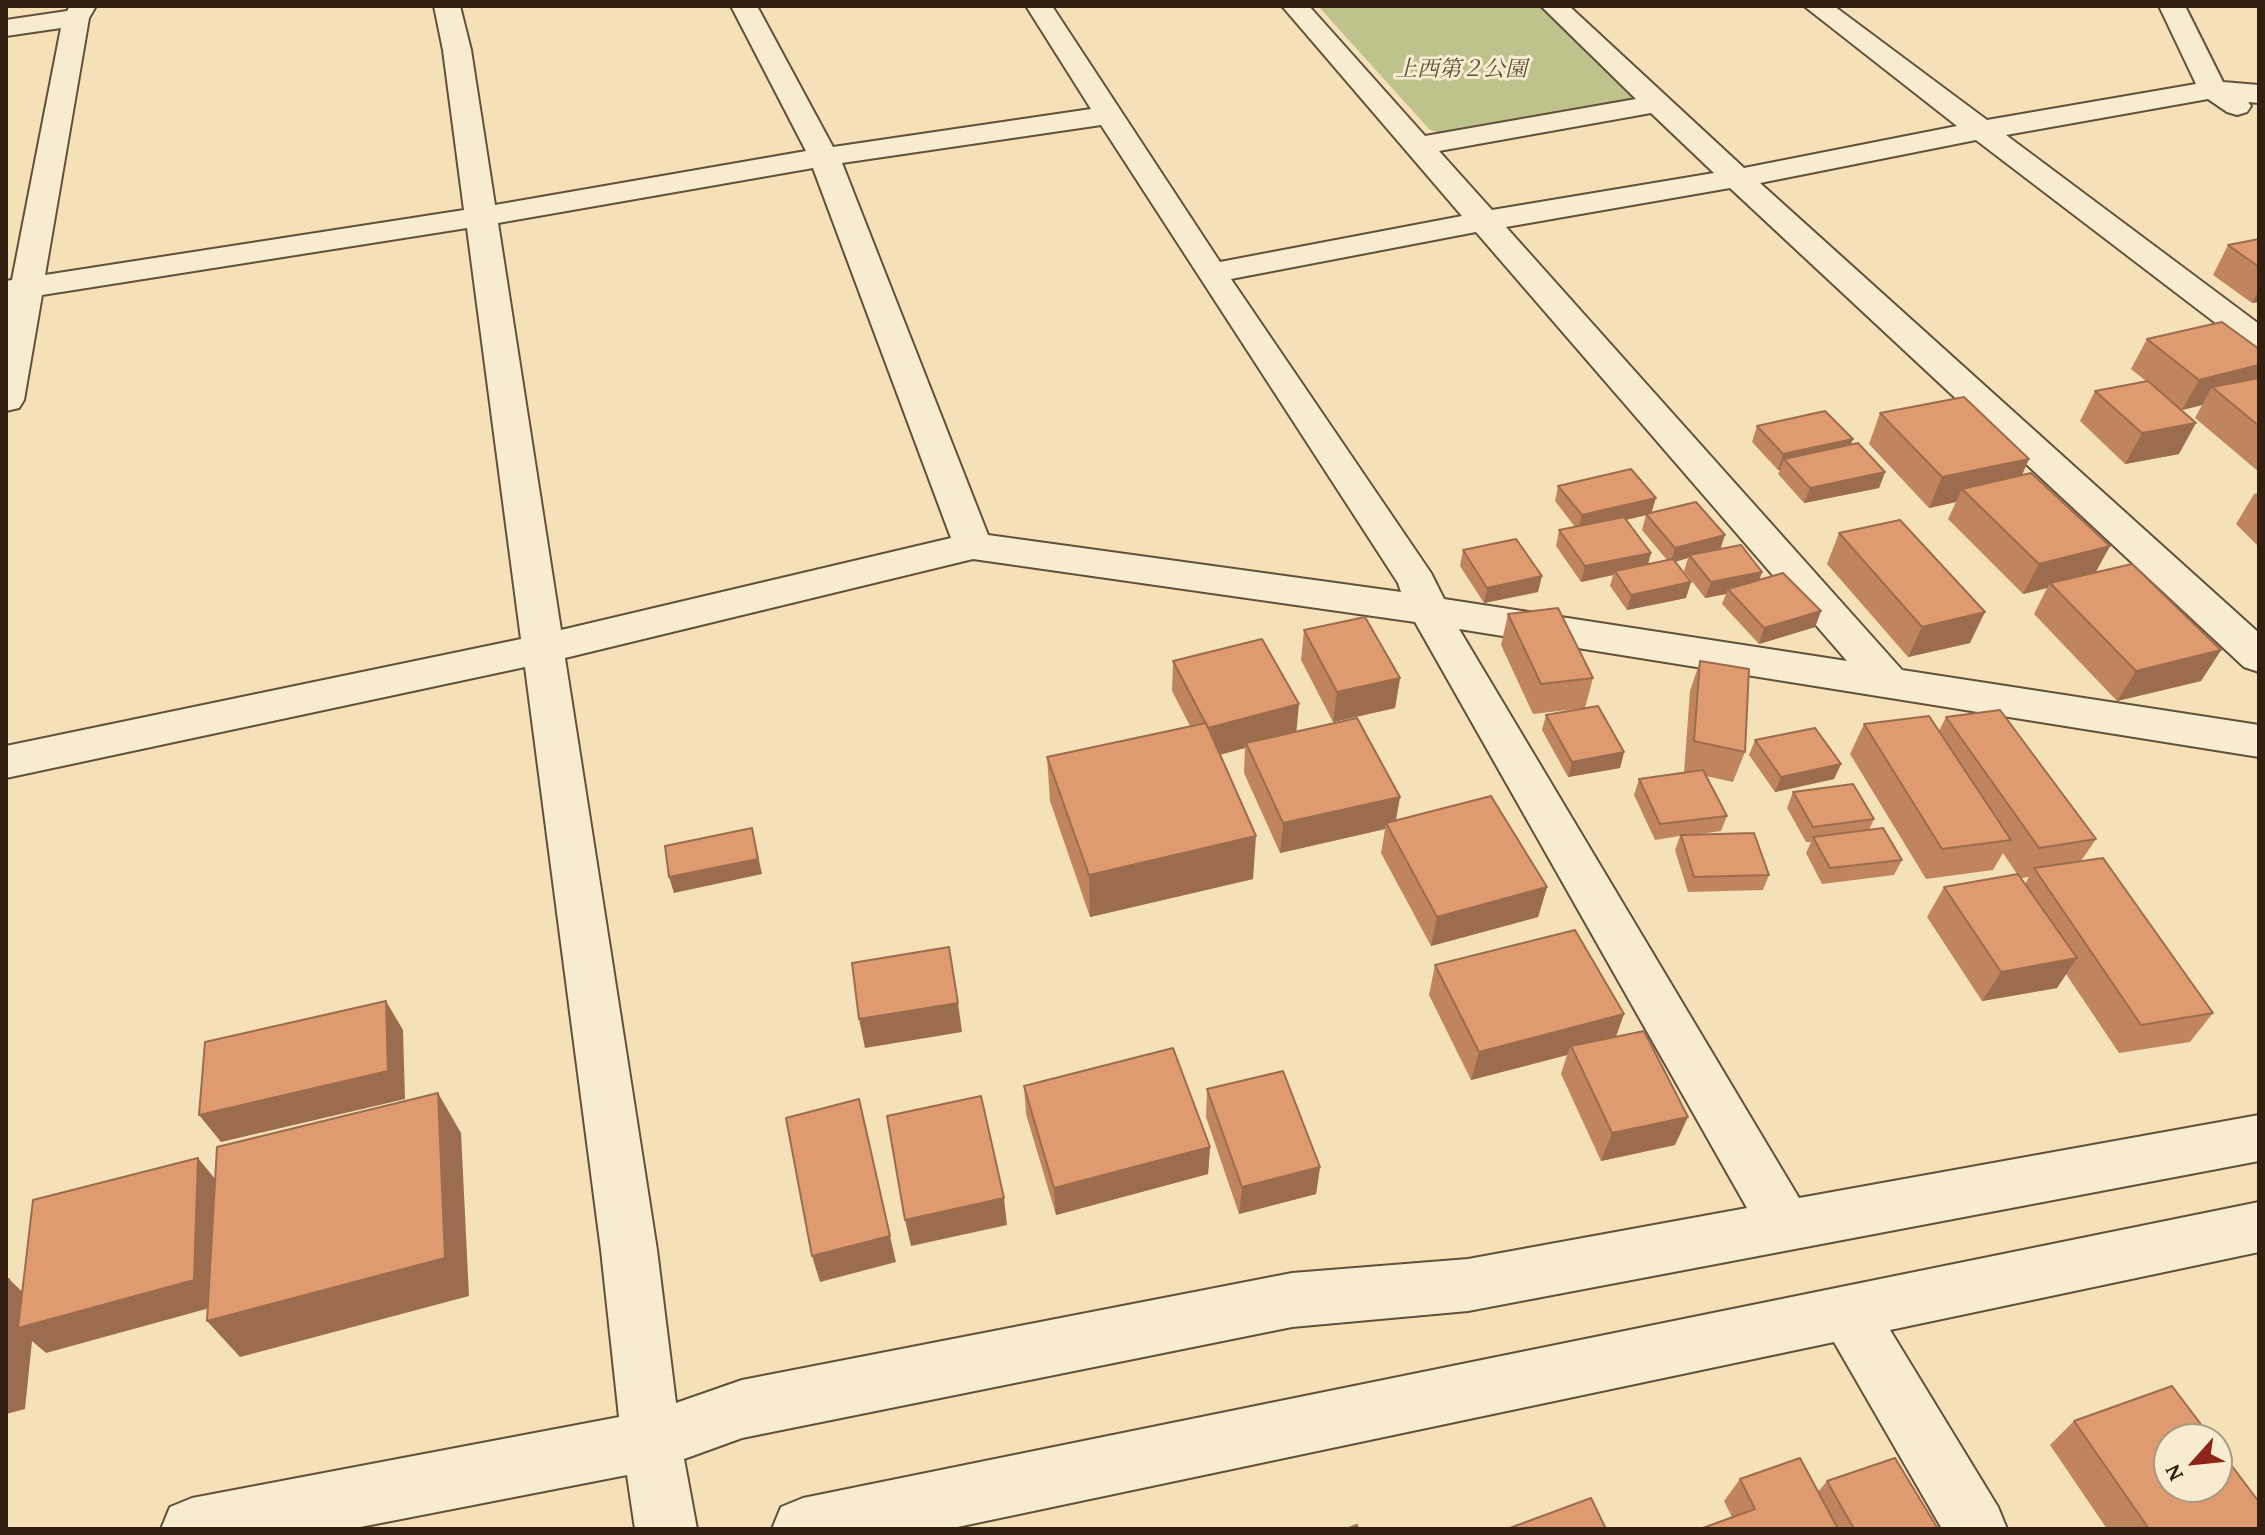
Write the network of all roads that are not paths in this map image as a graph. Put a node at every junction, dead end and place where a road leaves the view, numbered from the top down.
1 (447, 6) edge
2 (744, 6) edge
3 (1039, 6) edge
4 (1295, 6) edge
5 (1554, 6) edge
6 (1817, 6) edge
7 (2172, 6) edge
8 (79, 12) edge
9 (6, 28) edge
10 (2213, 90) junction
11 (2259, 94) edge
12 (1660, 103) junction
13 (1111, 115) junction
14 (2259, 120) edge
15 (1981, 130) junction
16 (1419, 146) junction
17 (824, 157) junction
18 (1737, 178) junction
19 (479, 217) junction
20 (1484, 221) junction
21 (1211, 273) junction
22 (16, 289) edge
23 (2259, 340) edge
24 (6, 400) edge
25 (973, 546) junction
26 (1428, 610) junction
27 (543, 649) junction
28 (2259, 657) edge
29 (1889, 682) junction
30 (2259, 741) edge
31 (6, 762) edge
32 (2259, 1138) edge
33 (1786, 1226) junction
34 (2259, 1227) edge
35 (1848, 1313) junction
36 (651, 1441) junction
37 (192, 1529) edge
38 (666, 1529) edge
39 (803, 1529) edge
40 (1976, 1529) edge

1 - 19 street
2 - 17 street
3 - 13 street
4 - 16 street
5 - 12 street
6 - 15 street
7 - 10 street
8 - 9 street
8 - 22 street
10 - 11 street
10 - 14 street
10 - 15 street
12 - 16 street
12 - 18 street
13 - 17 street
13 - 21 street
15 - 18 street
15 - 23 street
16 - 20 street
17 - 19 street
17 - 25 street
18 - 20 street
18 - 28 street
19 - 22 street
19 - 27 street
20 - 21 street
20 - 29 street
21 - 26 street
22 - 24 street
25 - 26 street
25 - 27 street
26 - 29 street
26 - 33 street
27 - 31 street
27 - 36 street
29 - 30 street
32 - 33 street
33 - 36 street
34 - 35 street
35 - 39 street
35 - 40 street
36 - 37 street
36 - 38 street

